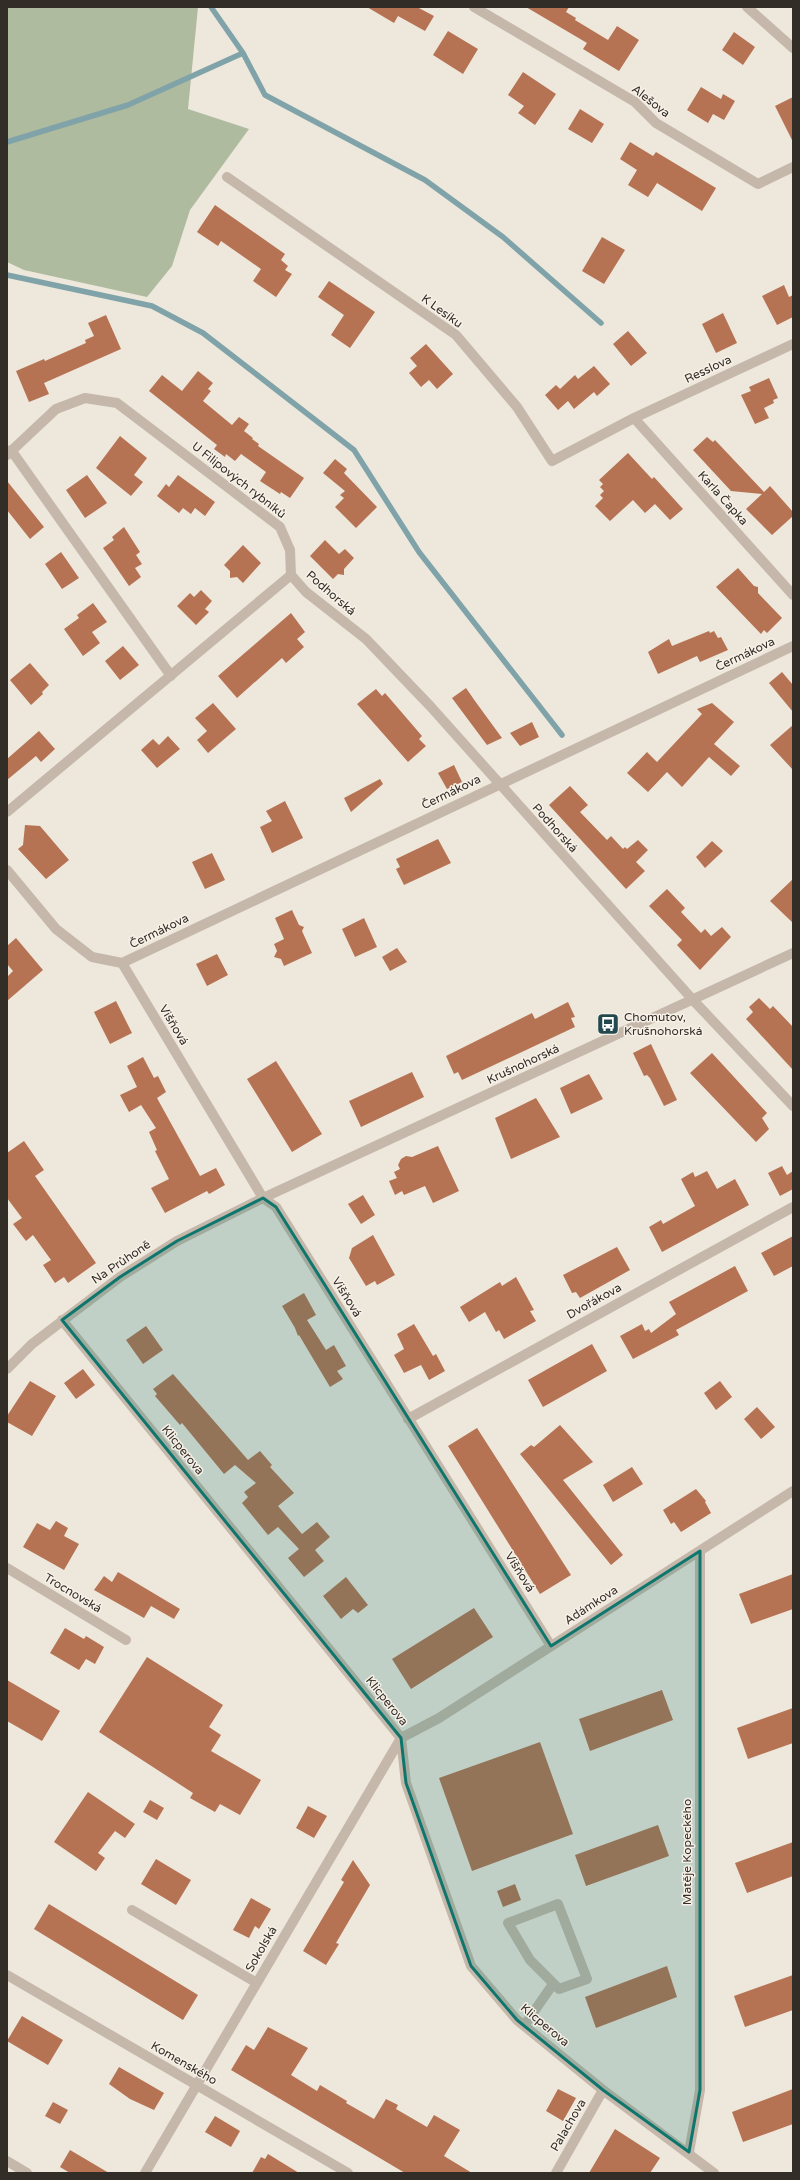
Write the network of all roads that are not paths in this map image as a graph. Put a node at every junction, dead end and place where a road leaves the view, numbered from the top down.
1 (474, 7) edge
2 (747, 7) edge
3 (793, 48) edge
4 (793, 167) edge
5 (227, 177) dead end
6 (793, 344) edge
7 (634, 418) junction
8 (9, 452) edge
9 (291, 574) junction
10 (793, 595) edge
11 (793, 646) edge
12 (171, 676) junction
13 (498, 784) junction
14 (7, 812) edge
15 (7, 870) edge
16 (793, 953) edge
17 (122, 963) junction
18 (693, 1000) junction
19 (793, 1106) edge
20 (263, 1198) junction
21 (793, 1207) edge
22 (62, 1320) junction
23 (7, 1369) edge
24 (408, 1419) junction
25 (793, 1491) edge
26 (700, 1551) junction
27 (7, 1568) edge
28 (126, 1640) dead end
29 (551, 1646) junction
30 (400, 1738) junction
31 (132, 1910) dead end
32 (7, 1975) edge
33 (257, 1983) junction
34 (554, 1984) junction
35 (524, 2026) junction
36 (198, 2086) junction
37 (604, 2090) junction
38 (689, 2152) junction
39 (7, 2161) edge
40 (27, 2173) edge
41 (145, 2173) edge
42 (348, 2173) edge
43 (556, 2173) edge
44 (714, 2173) edge

1 - 4 street, Alešova
2 - 3 street
5 - 7 street, K Lesíku
6 - 7 street, Resslova
7 - 10 street, Karla Čapka
8 - 9 street, U Filipových rybníků
8 - 12 street, U Filipových rybníků
9 - 12 street
9 - 13 street, Podhorská
11 - 13 street, Čermákova
12 - 14 street
13 - 17 street, Čermákova
13 - 18 street, Podhorská
15 - 17 street
16 - 18 street, Krušnohorská
17 - 20 street, Višňová
18 - 19 street, Podhorská
18 - 20 street, Krušnohorská
20 - 22 street, Na Průhoně
20 - 24 street, Višňová
21 - 24 street, Dvořákova
22 - 23 street, Na Průhoně
22 - 30 street, Klicperova
24 - 29 street, Višňová
25 - 26 street, Adámkova
26 - 29 street, Adámkova
26 - 38 street, Matěje Kopeckého
27 - 28 street, Trocnovská
29 - 30 street, Adámkova
30 - 33 street, Sokolská
30 - 35 street, Klicperova
31 - 33 street
32 - 36 street, Komenského
33 - 36 street, Sokolská
34 - 34 street
34 - 35 street
35 - 37 street, Klicperova
36 - 41 street, Sokolská
36 - 42 street, Komenského
37 - 38 street, Klicperova
37 - 43 street, Palachova
38 - 44 street, Klicperova
39 - 40 street

